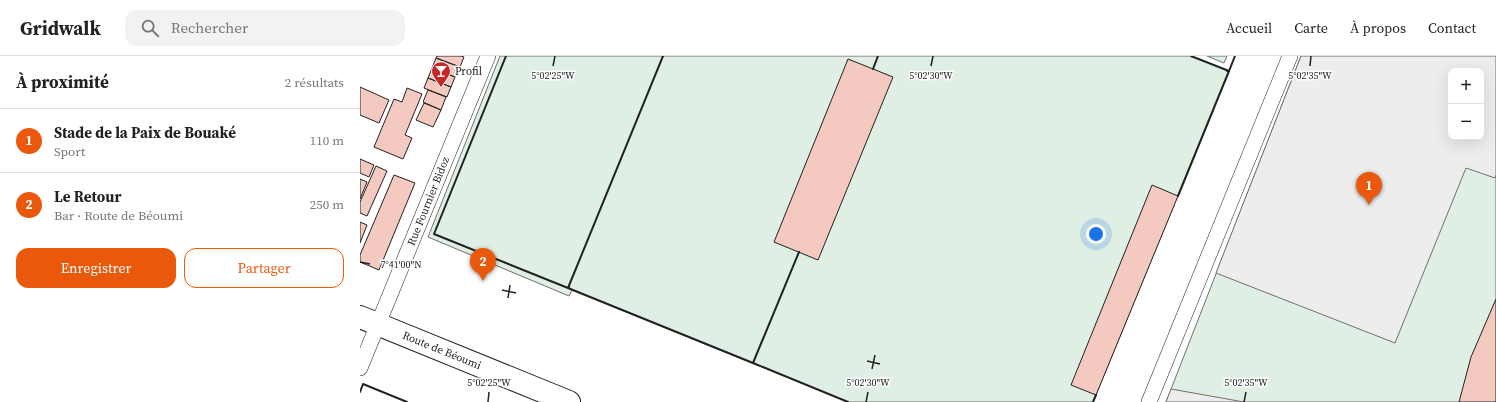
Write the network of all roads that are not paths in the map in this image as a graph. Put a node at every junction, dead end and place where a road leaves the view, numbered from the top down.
1 (488, 56) edge
2 (1290, 56) edge
3 (369, 320) edge
4 (360, 368) edge
5 (569, 402) edge
6 (1149, 402) edge

1 - 3 street, Rue Fournier Bidoz
2 - 6 street
3 - 4 street, Rue Fournier Bidoz
3 - 5 main road, Route de Béoumi

